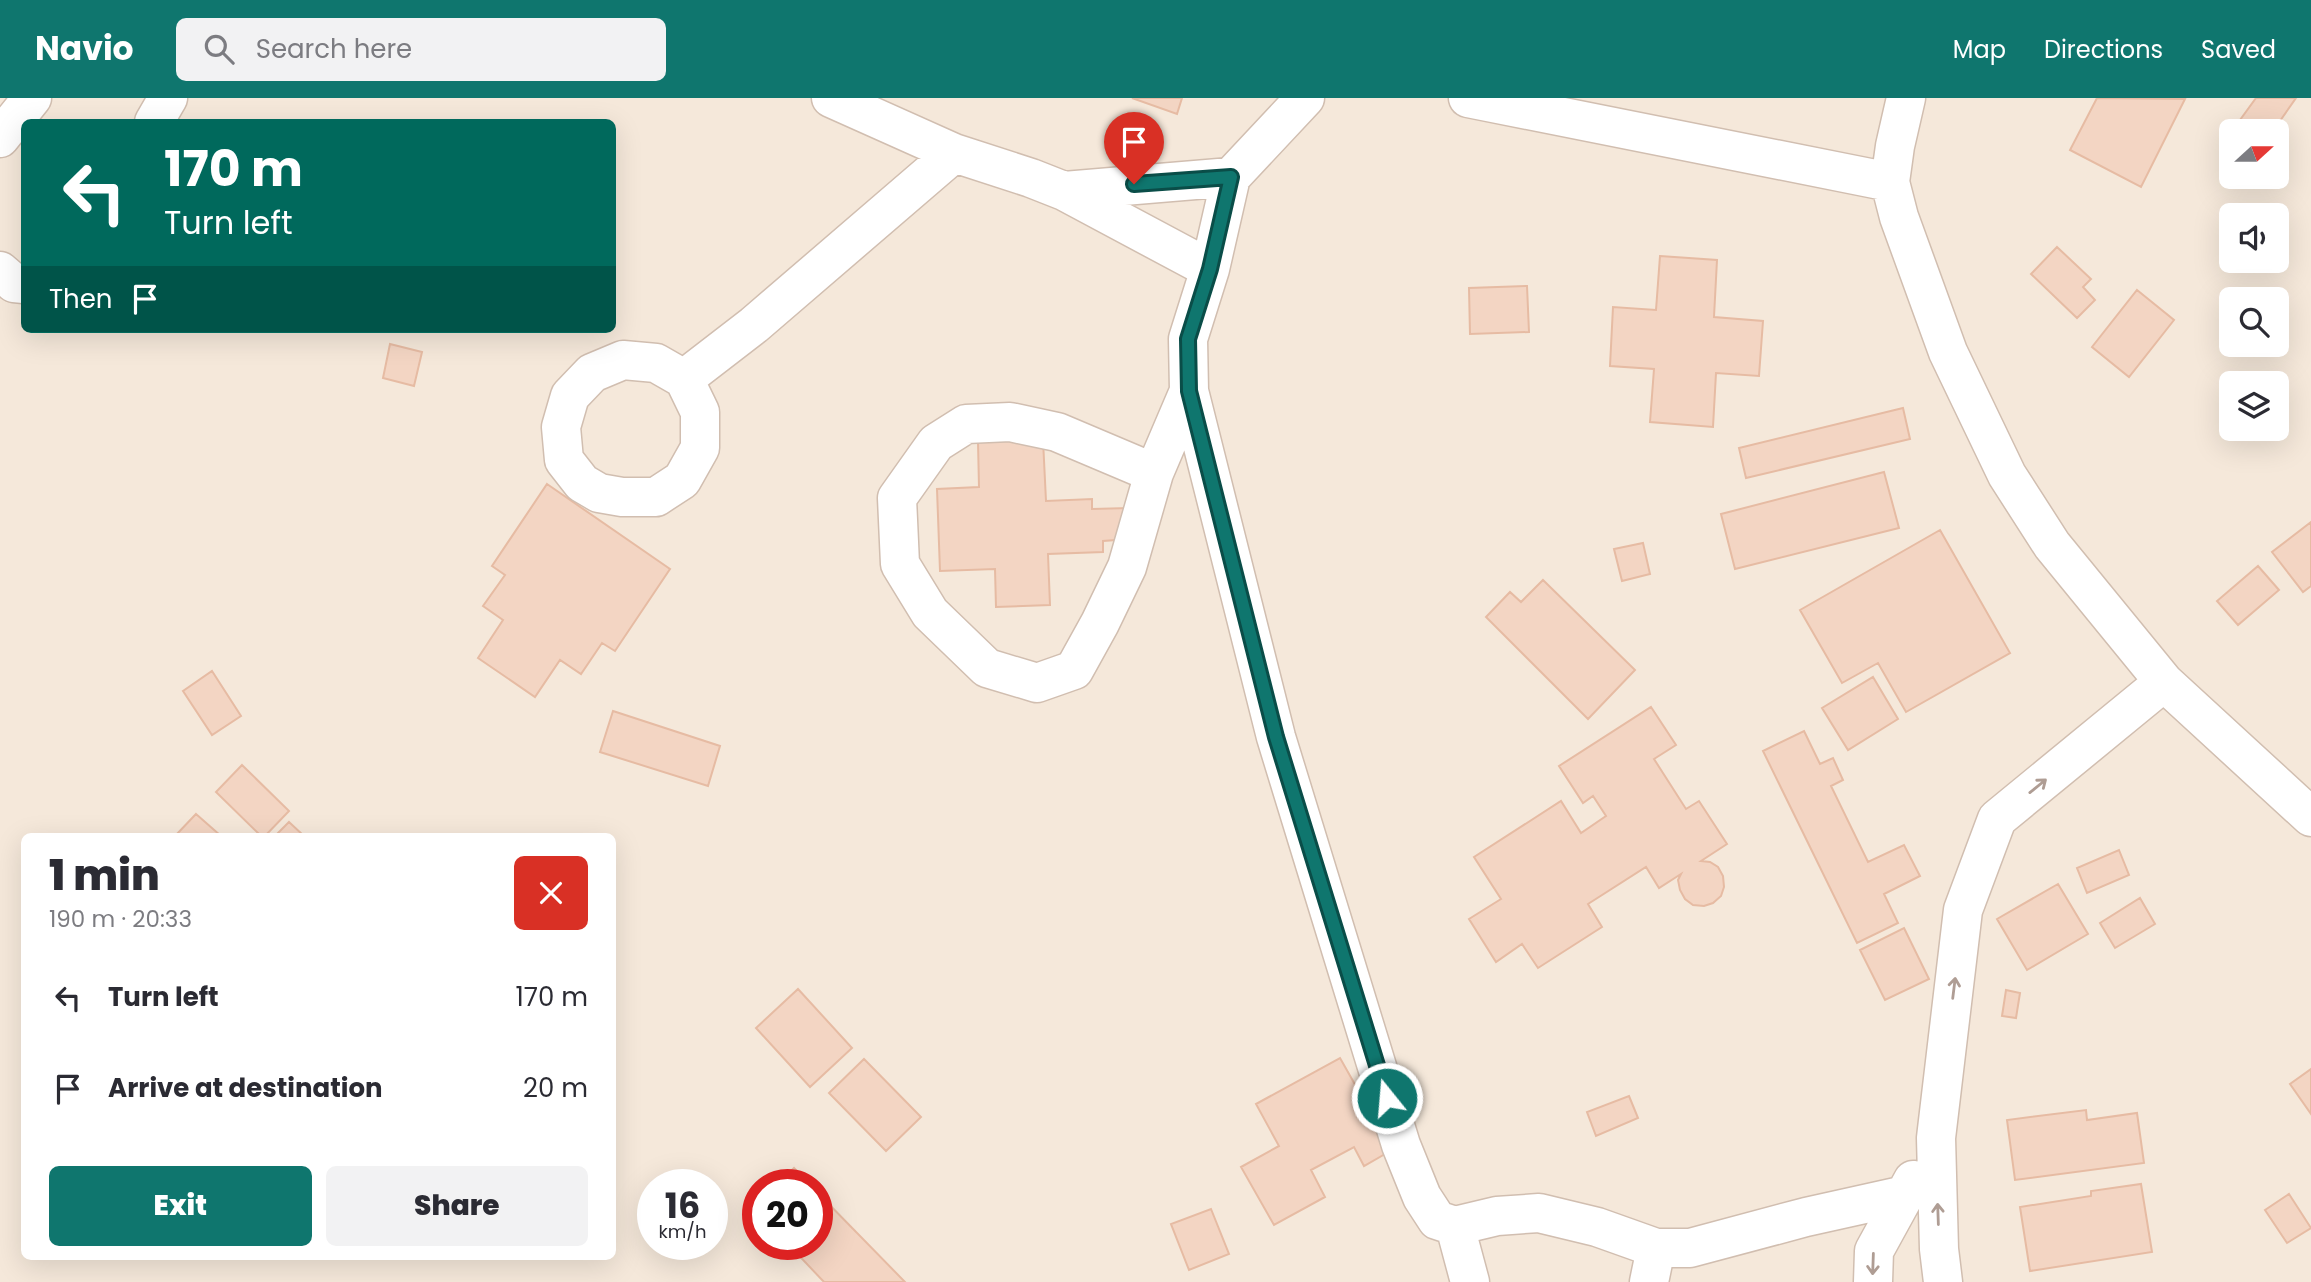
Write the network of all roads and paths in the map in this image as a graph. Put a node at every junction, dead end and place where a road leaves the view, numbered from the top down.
1 (32, 98) edge
2 (168, 98) edge
3 (831, 98) edge
4 (1305, 98) edge
5 (1468, 98) edge
6 (1906, 98) edge
7 (156, 119) edge
8 (10, 137) edge
9 (954, 153) junction
10 (1231, 177) junction
11 (1890, 182) junction
12 (1064, 191) junction
13 (1210, 269) junction
14 (0, 271) edge
15 (21, 284) edge
16 (684, 379) dead end
17 (1189, 391) junction
18 (1154, 473) junction
19 (2164, 682) junction
20 (2311, 817) edge
21 (1936, 1138) junction
22 (1905, 1195) junction
23 (1455, 1226) junction
24 (1653, 1265) edge
25 (1470, 1282) edge
26 (1873, 1282) edge
27 (1943, 1282) edge

1 - 8 street
2 - 7 street
3 - 9 street
4 - 10 street
5 - 11 street
6 - 11 street
9 - 12 street
9 - 16 street
10 - 12 street
10 - 13 street
11 - 19 street
12 - 13 street
13 - 17 street
14 - 15 street
17 - 18 street
17 - 23 street
18 - 18 street
19 - 20 street
21 -> 19 street
21 - 22 street
27 -> 21 street
22 - 24 street
22 -> 26 street
23 - 24 street
23 - 25 street

